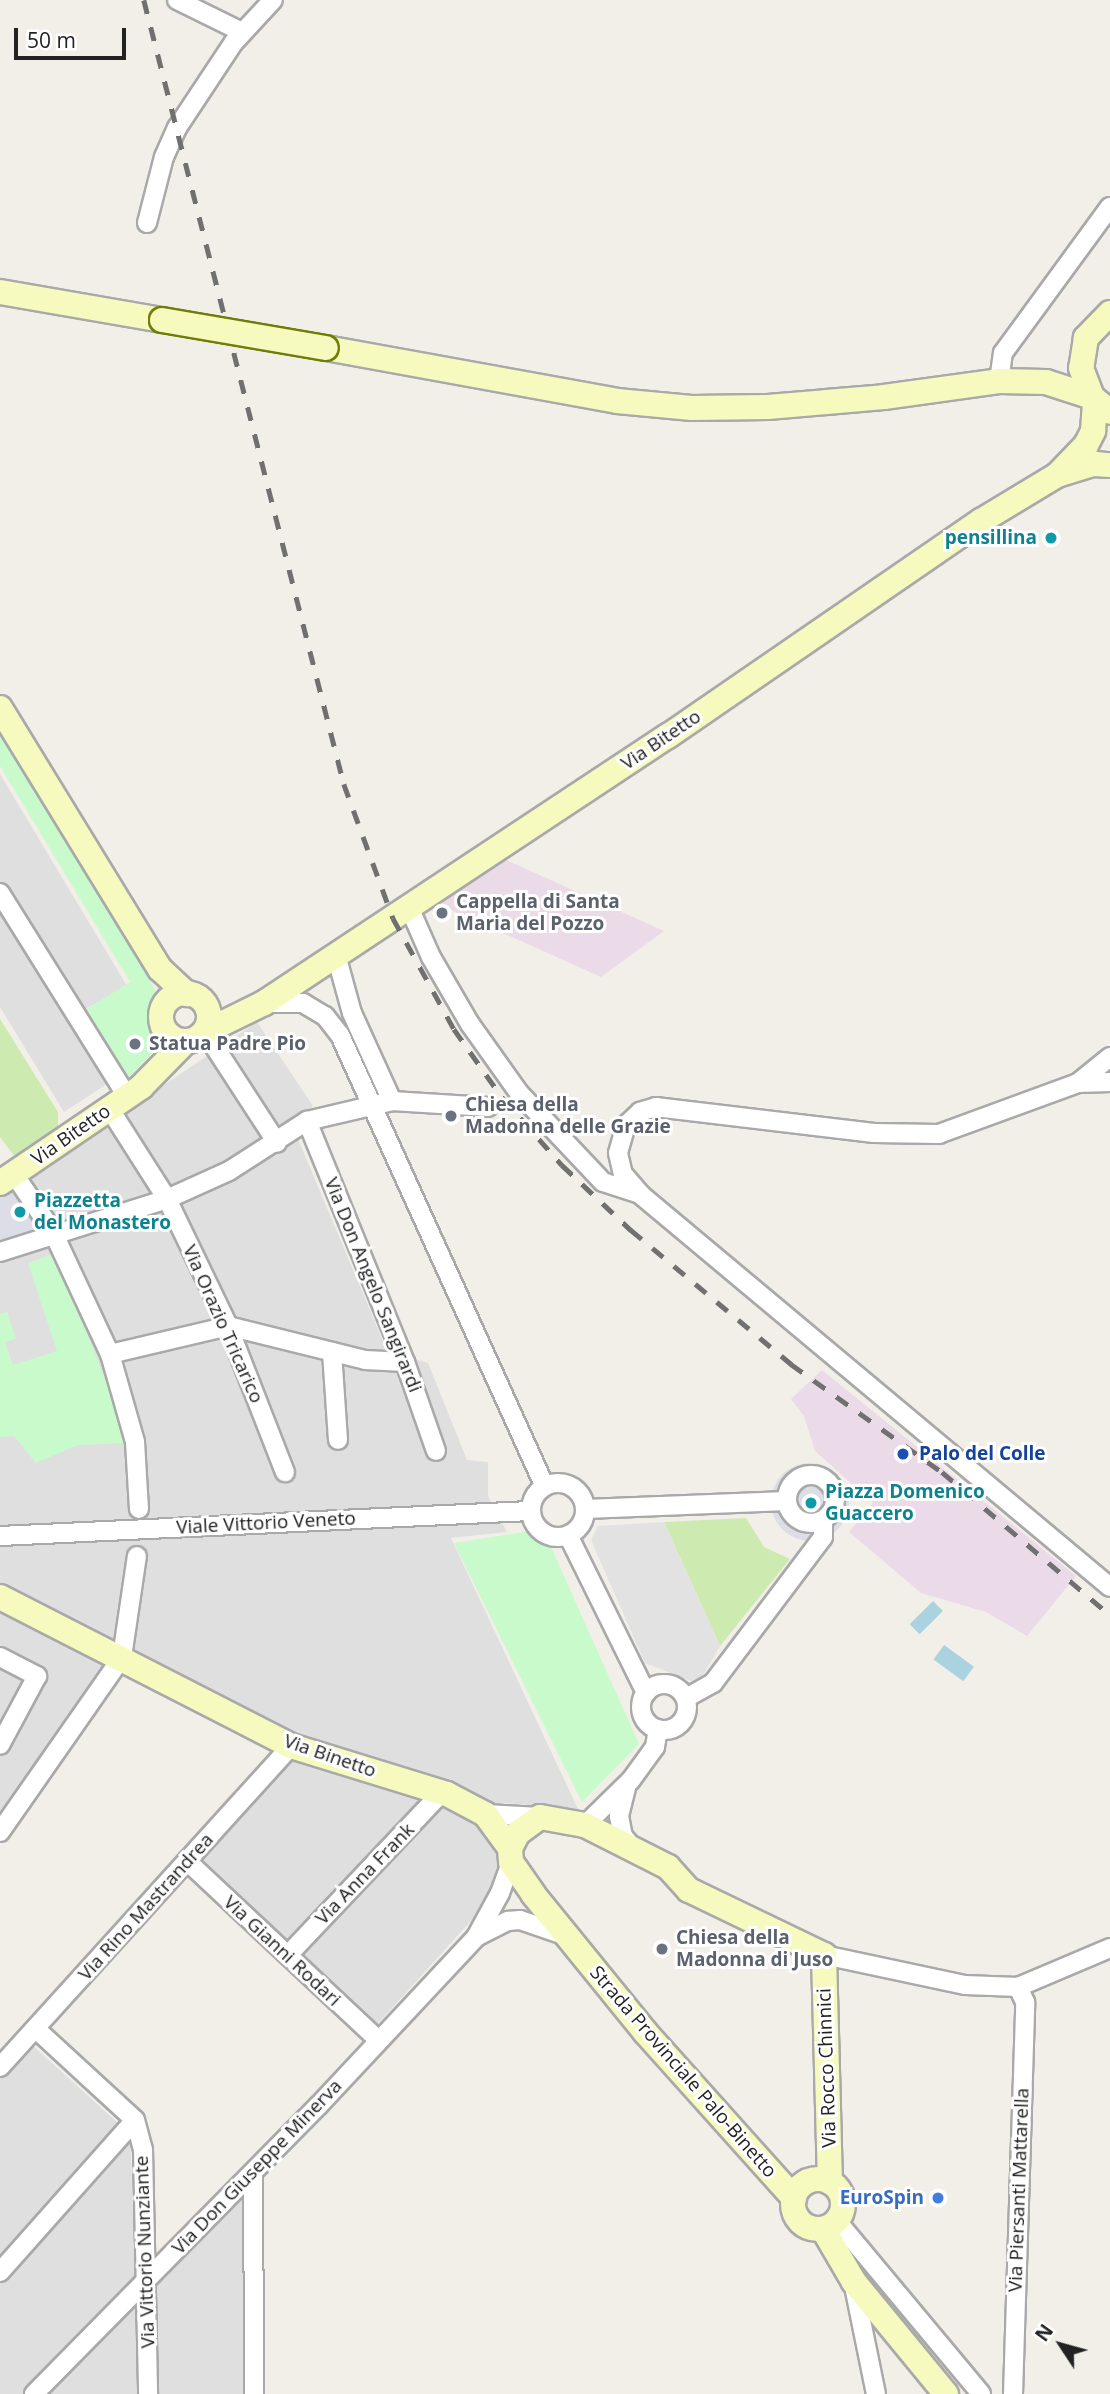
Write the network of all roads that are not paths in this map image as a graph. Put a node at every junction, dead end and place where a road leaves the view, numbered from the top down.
1 (177, 0) edge
2 (272, 0) edge
3 (242, 32) junction
4 (1110, 208) edge
5 (147, 223) dead end
6 (0, 292) edge
7 (1110, 313) edge
8 (1081, 352) junction
9 (999, 381) junction
10 (1046, 382) junction
11 (1099, 403) edge
12 (1110, 433) edge
13 (1110, 465) edge
14 (1068, 471) junction
15 (0, 708) edge
16 (0, 893) edge
17 (410, 907) junction
18 (336, 955) junction
19 (186, 1000) junction
20 (264, 1003) junction
21 (186, 1036) junction
22 (1110, 1057) edge
23 (1110, 1082) edge
24 (1078, 1083) junction
25 (126, 1097) junction
26 (392, 1101) junction
27 (372, 1105) junction
28 (488, 1107) dead end
29 (307, 1121) junction
30 (277, 1143) junction
31 (7, 1179) edge
32 (641, 1195) junction
33 (167, 1199) junction
34 (52, 1232) junction
35 (0, 1252) edge
36 (228, 1326) junction
37 (332, 1352) junction
38 (110, 1354) junction
39 (405, 1362) junction
40 (338, 1440) dead end
41 (436, 1451) dead end
42 (285, 1472) dead end
43 (545, 1486) junction
44 (787, 1501) junction
45 (139, 1508) dead end
46 (585, 1509) junction
47 (531, 1511) junction
48 (823, 1520) junction
49 (568, 1535) junction
50 (0, 1536) edge
51 (137, 1556) dead end
52 (1107, 1582) edge
53 (0, 1597) edge
54 (0, 1657) edge
55 (122, 1657) junction
56 (646, 1693) junction
57 (686, 1698) junction
58 (659, 1729) junction
59 (0, 1744) edge
60 (291, 1746) junction
61 (627, 1785) junction
62 (442, 1792) junction
63 (485, 1814) junction
64 (540, 1817) junction
65 (3, 1825) edge
66 (585, 1825) junction
67 (637, 1853) junction
68 (510, 1855) junction
69 (187, 1861) junction
70 (476, 1937) junction
71 (571, 1940) junction
72 (1109, 1947) edge
73 (288, 1955) junction
74 (824, 1955) junction
75 (1018, 1987) junction
76 (36, 2029) junction
77 (378, 2040) junction
78 (0, 2067) edge
79 (135, 2120) junction
80 (253, 2173) junction
81 (830, 2182) junction
82 (794, 2198) junction
83 (830, 2225) junction
84 (0, 2272) edge
85 (148, 2279) junction
86 (854, 2282) junction
87 (39, 2392) edge
88 (148, 2394) edge
89 (254, 2394) edge
90 (876, 2394) edge
91 (946, 2394) edge
92 (981, 2394) edge
93 (1013, 2394) edge

1 - 3 street
2 - 3 street
3 - 5 street
4 - 9 street
6 - 9 street, bridge
7 - 8 street
8 - 10 street
8 - 11 street
9 - 10 street
10 - 11 street
11 - 14 street
12 - 14 street
13 - 14 street
14 - 17 street, Via Bitetto
15 - 19 street
16 - 25 street, Via Orazio Tricarico
17 - 18 street, Via Bitetto
17 - 32 street
18 - 20 street, Via Bitetto
18 - 26 street
19 - 20 street
19 - 21 street
19 - 21 street
20 - 21 street, Via Bitetto
20 - 27 street
21 - 25 street
21 - 30 street
22 - 24 street
23 - 24 street
24 - 32 street
25 - 31 street, Via Bitetto
25 - 33 street, Via Orazio Tricarico
26 - 27 street
26 - 28 street
27 - 29 street
27 - 43 street
29 - 30 street
29 - 39 street, Via Don Angelo Sangirardi
30 - 33 street
31 - 34 street
32 - 52 street
33 - 34 street
33 - 36 street, Via Orazio Tricarico
34 - 35 street
34 - 38 street
36 - 37 street
36 - 38 street
36 - 42 street, Via Orazio Tricarico
37 - 39 street
37 - 40 street
38 - 45 street
39 - 41 street, Via Don Angelo Sangirardi
43 - 46 street
43 - 47 street
44 - 46 street
44 - 48 street
44 - 48 street
46 - 49 street
47 - 49 street
47 - 50 street, Viale Vittorio Veneto
48 - 57 street
49 - 56 street
51 - 55 street
53 - 55 street, Via Binetto
54 - 59 street
55 - 60 street, Via Binetto
55 - 65 street
56 - 57 street
56 - 58 street
57 - 58 street
58 - 61 street
60 - 62 street, Via Binetto
60 - 69 street, Via Rino Mastrandrea
61 - 66 street
61 - 67 street
62 - 63 street, Via Binetto
62 - 73 street, Via Anna Frank
63 - 64 street
63 - 68 street, Via Binetto
64 - 66 street
64 - 68 street
66 - 67 street
67 - 74 street
68 - 70 street
68 - 71 street, Via Binetto
69 - 73 street, Via Gianni Rodari
69 - 76 street, Via Rino Mastrandrea
70 - 71 street
70 - 77 street, Via Don Giuseppe Minerva
71 - 82 street, Strada Provinciale Palo-Binetto
72 - 75 street
73 - 77 street, Via Gianni Rodari
74 - 75 street
74 - 81 street, Via Rocco Chinnici
75 - 93 street, Via Piersanti Mattarella
76 - 78 street, Via Rino Mastrandrea
76 - 79 street
77 - 80 street, Via Don Giuseppe Minerva
79 - 84 street
79 - 85 street, Via Vittorio Nunziante
80 - 85 street, Via Don Giuseppe Minerva
80 - 89 street
81 - 82 street
81 - 83 street
82 - 83 street
83 - 86 street
83 - 92 street
85 - 87 street, Via Don Giuseppe Minerva
85 - 88 street, Via Vittorio Nunziante
86 - 90 street
86 - 91 street

